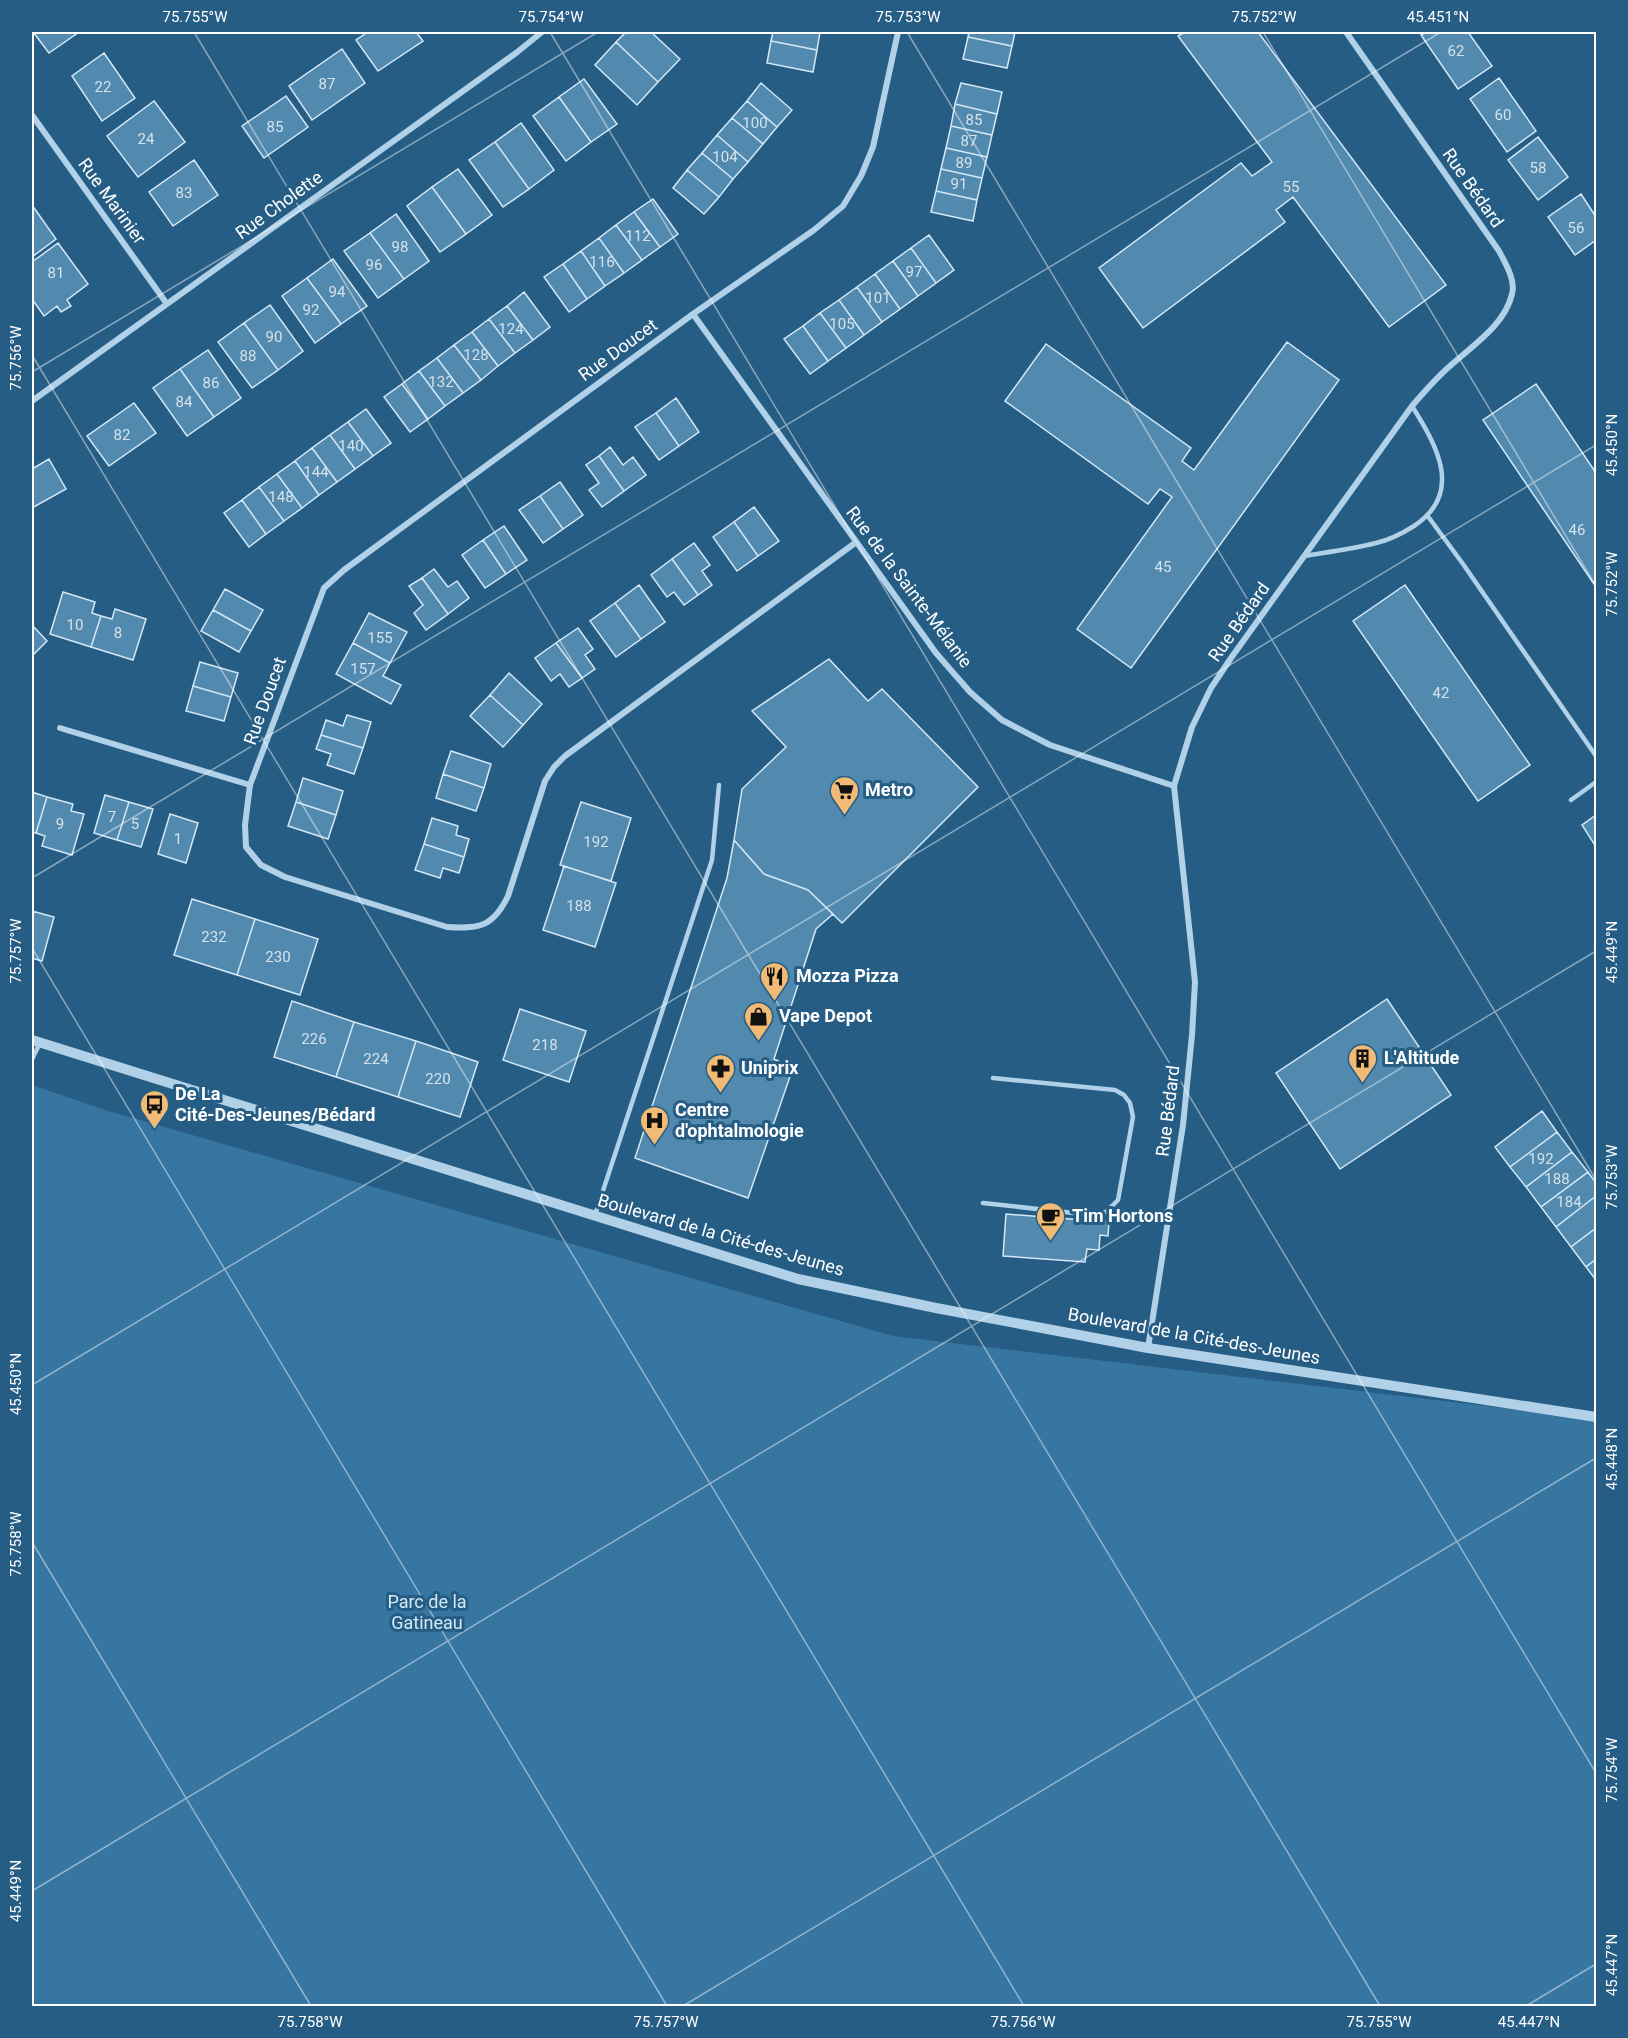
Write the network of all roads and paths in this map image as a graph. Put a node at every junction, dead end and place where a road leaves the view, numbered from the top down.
1 (542, 32) edge
2 (898, 32) edge
3 (1346, 32) edge
4 (32, 115) edge
5 (167, 304) junction
6 (693, 314) junction
7 (32, 401) edge
8 (1412, 406) junction
9 (1427, 515) junction
10 (855, 543) junction
11 (1304, 556) junction
12 (60, 728) dead end
13 (1596, 756) edge
14 (1596, 782) edge
15 (719, 784) dead end
16 (250, 785) junction
17 (1174, 786) junction
18 (1571, 800) dead end
19 (36, 1041) edge
20 (32, 1059) edge
21 (993, 1078) dead end
22 (983, 1203) dead end
23 (595, 1215) junction
24 (1148, 1347) junction
25 (1596, 1417) edge

1 - 5 street, Rue Cholette
2 - 6 street, Rue Doucet
3 - 8 street, Rue Bédard
4 - 5 street, Rue Marinier
5 - 7 street, Rue Cholette
6 - 10 street, Rue de la Sainte-Mélanie
6 - 16 street, Rue Doucet
8 - 9 lane
8 - 11 street, Rue Bédard
9 - 11 lane
9 - 13 lane
10 - 16 street, Rue Doucet
10 - 17 street, Rue de la Sainte-Mélanie
11 - 17 street, Rue Bédard
12 - 16 street
14 - 18 lane
15 - 23 lane
17 - 24 street, Rue Bédard
19 - 20 lane
19 - 23 street, Boulevard de la Cité-des-Jeunes
21 - 22 lane
23 - 24 street, Boulevard de la Cité-des-Jeunes
24 - 25 street, Boulevard de la Cité-des-Jeunes

